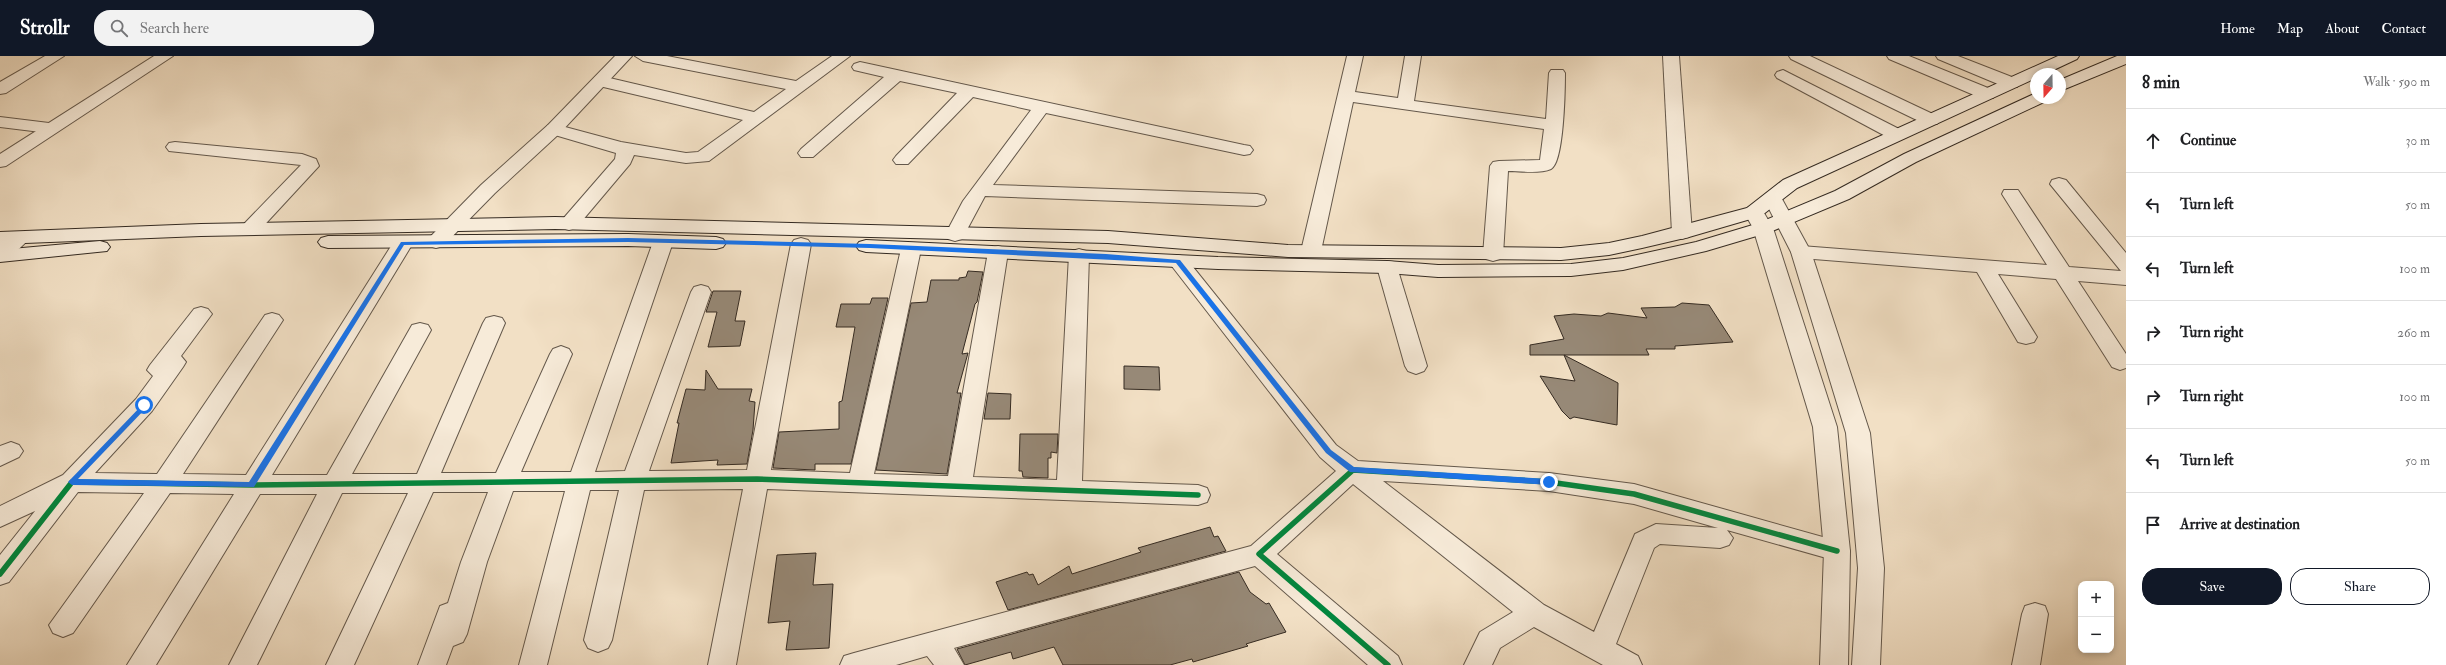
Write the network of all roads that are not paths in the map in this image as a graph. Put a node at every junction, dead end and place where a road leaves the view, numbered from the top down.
1 (56, 56) edge
2 (165, 56) edge
3 (624, 56) edge
4 (643, 56) edge
5 (842, 56) edge
6 (1355, 56) edge
7 (1413, 56) edge
8 (1671, 56) edge
9 (1797, 56) edge
10 (1895, 56) edge
11 (1944, 56) edge
12 (2071, 56) edge
13 (2126, 58) edge
14 (860, 67) dead end
15 (1557, 72) dead end
16 (897, 75) junction
17 (1783, 75) dead end
18 (601, 81) junction
19 (2066, 83) edge
20 (2011, 84) junction
21 (800, 87) junction
22 (0, 89) edge
23 (969, 91) junction
24 (1987, 94) junction
25 (1346, 96) junction
26 (2030, 102) edge
27 (1405, 105) junction
28 (1042, 107) junction
29 (758, 118) junction
30 (1931, 120) junction
31 (0, 122) edge
32 (1553, 125) junction
33 (49, 128) junction
34 (554, 129) junction
35 (1897, 135) junction
36 (619, 146) junction
37 (175, 147) dead end
38 (1244, 150) dead end
39 (807, 154) dead end
40 (902, 160) dead end
41 (0, 162) edge
42 (2059, 184) dead end
43 (980, 190) junction
44 (2011, 194) dead end
45 (1257, 200) dead end
46 (1767, 220) junction
47 (569, 224) junction
48 (453, 226) junction
49 (250, 229) junction
50 (1682, 233) junction
51 (955, 235) junction
52 (10, 238) edge
53 (436, 242) junction
54 (663, 242) junction
55 (403, 243) junction
56 (801, 244) junction
57 (911, 249) junction
58 (1311, 251) junction
59 (998, 252) junction
60 (1801, 252) junction
61 (0, 253) edge
62 (1493, 255) junction
63 (0, 256) edge
64 (1079, 256) junction
65 (1178, 261) junction
66 (1983, 266) junction
67 (2126, 266) edge
68 (1387, 267) junction
69 (2062, 272) junction
70 (2126, 278) edge
71 (702, 292) dead end
72 (201, 314) dead end
73 (272, 320) dead end
74 (494, 323) dead end
75 (420, 330) dead end
76 (2026, 337) dead end
77 (561, 354) dead end
78 (175, 362) dead end
79 (2120, 362) dead end
80 (1416, 366) dead end
81 (1353, 470) junction
82 (757, 479) junction
83 (634, 480) junction
84 (502, 481) junction
85 (580, 481) junction
86 (72, 482) junction
87 (164, 483) junction
88 (425, 483) junction
89 (860, 483) junction
90 (334, 484) junction
91 (251, 485) junction
92 (959, 486) junction
93 (1069, 490) junction
94 (1198, 495) dead end
95 (0, 517) edge
96 (1720, 538) dead end
97 (1837, 551) junction
98 (1259, 554) junction
99 (0, 574) edge
100 (1534, 613) junction
101 (2035, 614) dead end
102 (63, 625) dead end
103 (453, 634) dead end
104 (598, 640) dead end
105 (933, 642) junction
106 (1600, 650) junction
107 (141, 665) edge
108 (242, 665) edge
109 (340, 665) edge
110 (432, 665) edge
111 (533, 665) edge
112 (722, 665) edge
113 (854, 665) edge
114 (950, 665) edge
115 (1388, 665) edge
116 (1478, 665) edge
117 (1628, 665) edge
118 (1834, 665) edge
119 (1866, 665) edge
120 (2026, 665) edge

1 - 22 street
2 - 33 street
3 - 18 street
4 - 21 street
5 - 21 street
6 - 25 street
7 - 27 street
8 - 50 street
9 - 30 street
10 - 24 street
11 - 20 street
12 - 20 street
13 - 19 street
14 - 16 street
15 - 32 street
16 - 23 street
16 - 39 street
17 - 35 street
18 - 29 street
18 - 34 street
20 - 24 street
21 - 29 street
23 - 28 street
23 - 40 street
24 - 30 street
25 - 27 street
25 - 58 street
26 - 46 street
27 - 32 street
28 - 38 street
28 - 43 street
29 - 36 street
30 - 35 street
31 - 33 street
32 - 62 street
33 - 41 street
34 - 36 street
34 - 48 street
35 - 46 street
36 - 47 street
37 - 49 street
42 - 67 street
43 - 45 street
43 - 51 street
44 - 69 street
46 - 50 street
46 - 60 street
46 - 68 street
46 - 97 street
47 - 48 street
47 - 51 street
48 - 49 street
48 - 53 street
49 - 52 street
50 - 62 street
51 - 58 street
52 - 61 street
53 - 54 street
53 - 55 street
54 - 56 street
54 - 85 street
55 - 63 street
55 - 91 street
56 - 57 street
56 - 82 street
57 - 59 street
57 - 89 street
58 - 62 street
59 - 64 street
59 - 92 street
60 - 66 street
60 - 119 street
64 - 65 street
64 - 93 street
65 - 68 street
65 - 81 street
66 - 69 street
66 - 76 street
68 - 80 street
69 - 70 street
69 - 79 street
71 - 83 street
72 - 86 street
73 - 87 street
74 - 88 street
75 - 90 street
77 - 84 street
78 - 86 street
81 - 97 street
81 - 98 street
81 - 100 street
82 - 83 street
82 - 89 street
82 - 112 street
83 - 85 street
83 - 104 street
84 - 85 street
84 - 88 street
84 - 103 street
84 - 110 street
85 - 111 street
86 - 87 street
86 - 95 street
86 - 99 street
87 - 91 street
87 - 102 street
88 - 90 street
88 - 109 street
89 - 92 street
90 - 91 street
90 - 108 street
91 - 107 street
92 - 93 street
93 - 94 street
96 - 106 street
97 - 118 street
98 - 105 street
98 - 115 street
100 - 106 street
100 - 116 street
101 - 120 street
105 - 113 street
105 - 114 street
106 - 117 street

